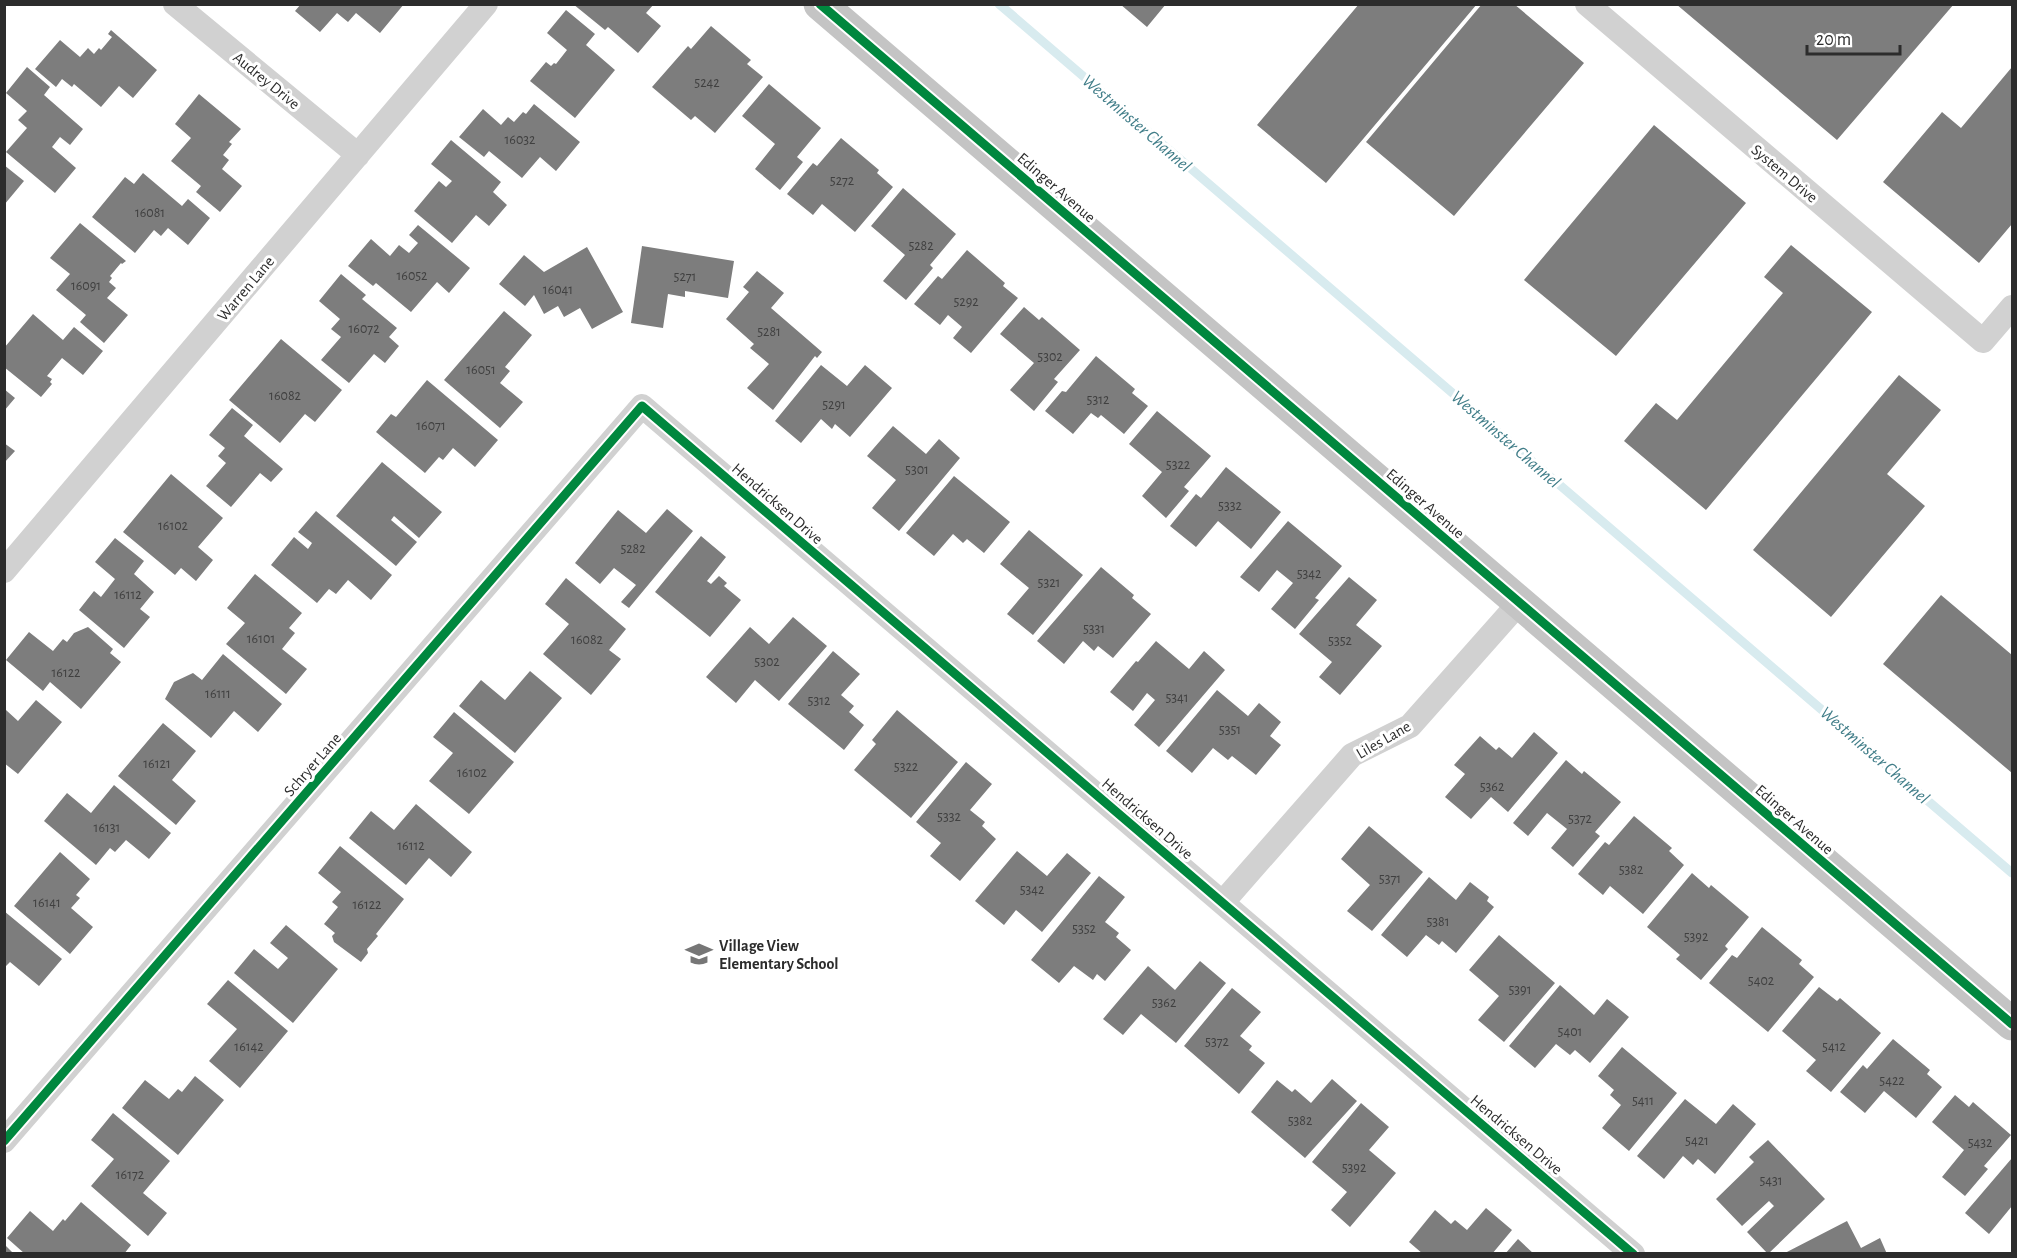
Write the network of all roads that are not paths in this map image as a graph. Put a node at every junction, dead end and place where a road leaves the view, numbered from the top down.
1 (175, 4) edge
2 (486, 4) edge
3 (820, 4) edge
4 (1587, 4) edge
5 (358, 155) junction
6 (2013, 307) edge
7 (642, 406) joint
8 (4, 571) edge
9 (1520, 602) junction
10 (1222, 902) junction
11 (2013, 1024) edge
12 (4, 1142) edge
13 (1633, 1254) edge

1 - 5 street, Audrey Drive
2 - 5 street, Warren Lane
3 - 9 main road, Edinger Avenue
4 - 6 street, System Drive
5 - 8 street, Warren Lane
7 - 10 street, Hendricksen Drive
7 - 12 street, Schryer Lane
9 - 10 street, Liles Lane
9 - 11 main road, Edinger Avenue
10 - 13 street, Hendricksen Drive

